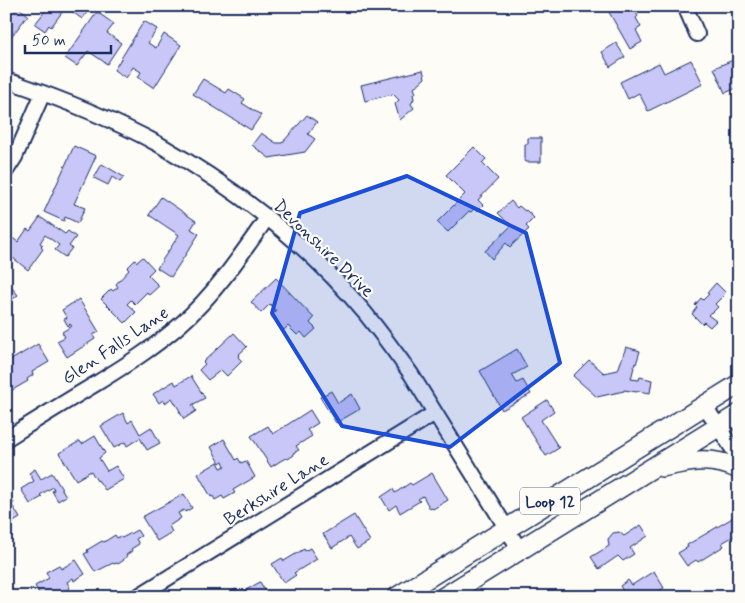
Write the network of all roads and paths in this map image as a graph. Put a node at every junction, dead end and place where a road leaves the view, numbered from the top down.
1 (685, 6) edge
2 (697, 34) dead end
3 (6, 80) edge
4 (43, 92) junction
5 (6, 171) edge
6 (267, 218) junction
7 (739, 384) edge
8 (704, 406) junction
9 (435, 413) junction
10 (739, 414) edge
11 (717, 427) junction
12 (6, 438) edge
13 (739, 459) edge
14 (651, 468) junction
15 (739, 469) edge
16 (506, 528) junction
17 (520, 550) junction
18 (137, 597) edge
19 (397, 597) edge
20 (444, 597) edge

1 - 2 street
3 - 4 street, Devonshire Drive
4 - 5 street
4 - 6 street, Devonshire Drive
6 - 9 street, Devonshire Drive
6 - 12 street, Glen Falls Lane
7 - 8 main road, Loop 12
8 - 11 street
8 - 16 main road, Loop 12
9 - 16 street, Devonshire Drive
9 - 18 street, Berkshire Lane
10 - 11 main road, Loop 12
11 - 13 street
11 - 14 main road, Loop 12
14 - 15 main road
14 - 17 main road, Loop 12
16 - 17 street, Devonshire Drive
16 - 19 main road, Loop 12
17 - 20 main road, Loop 12

